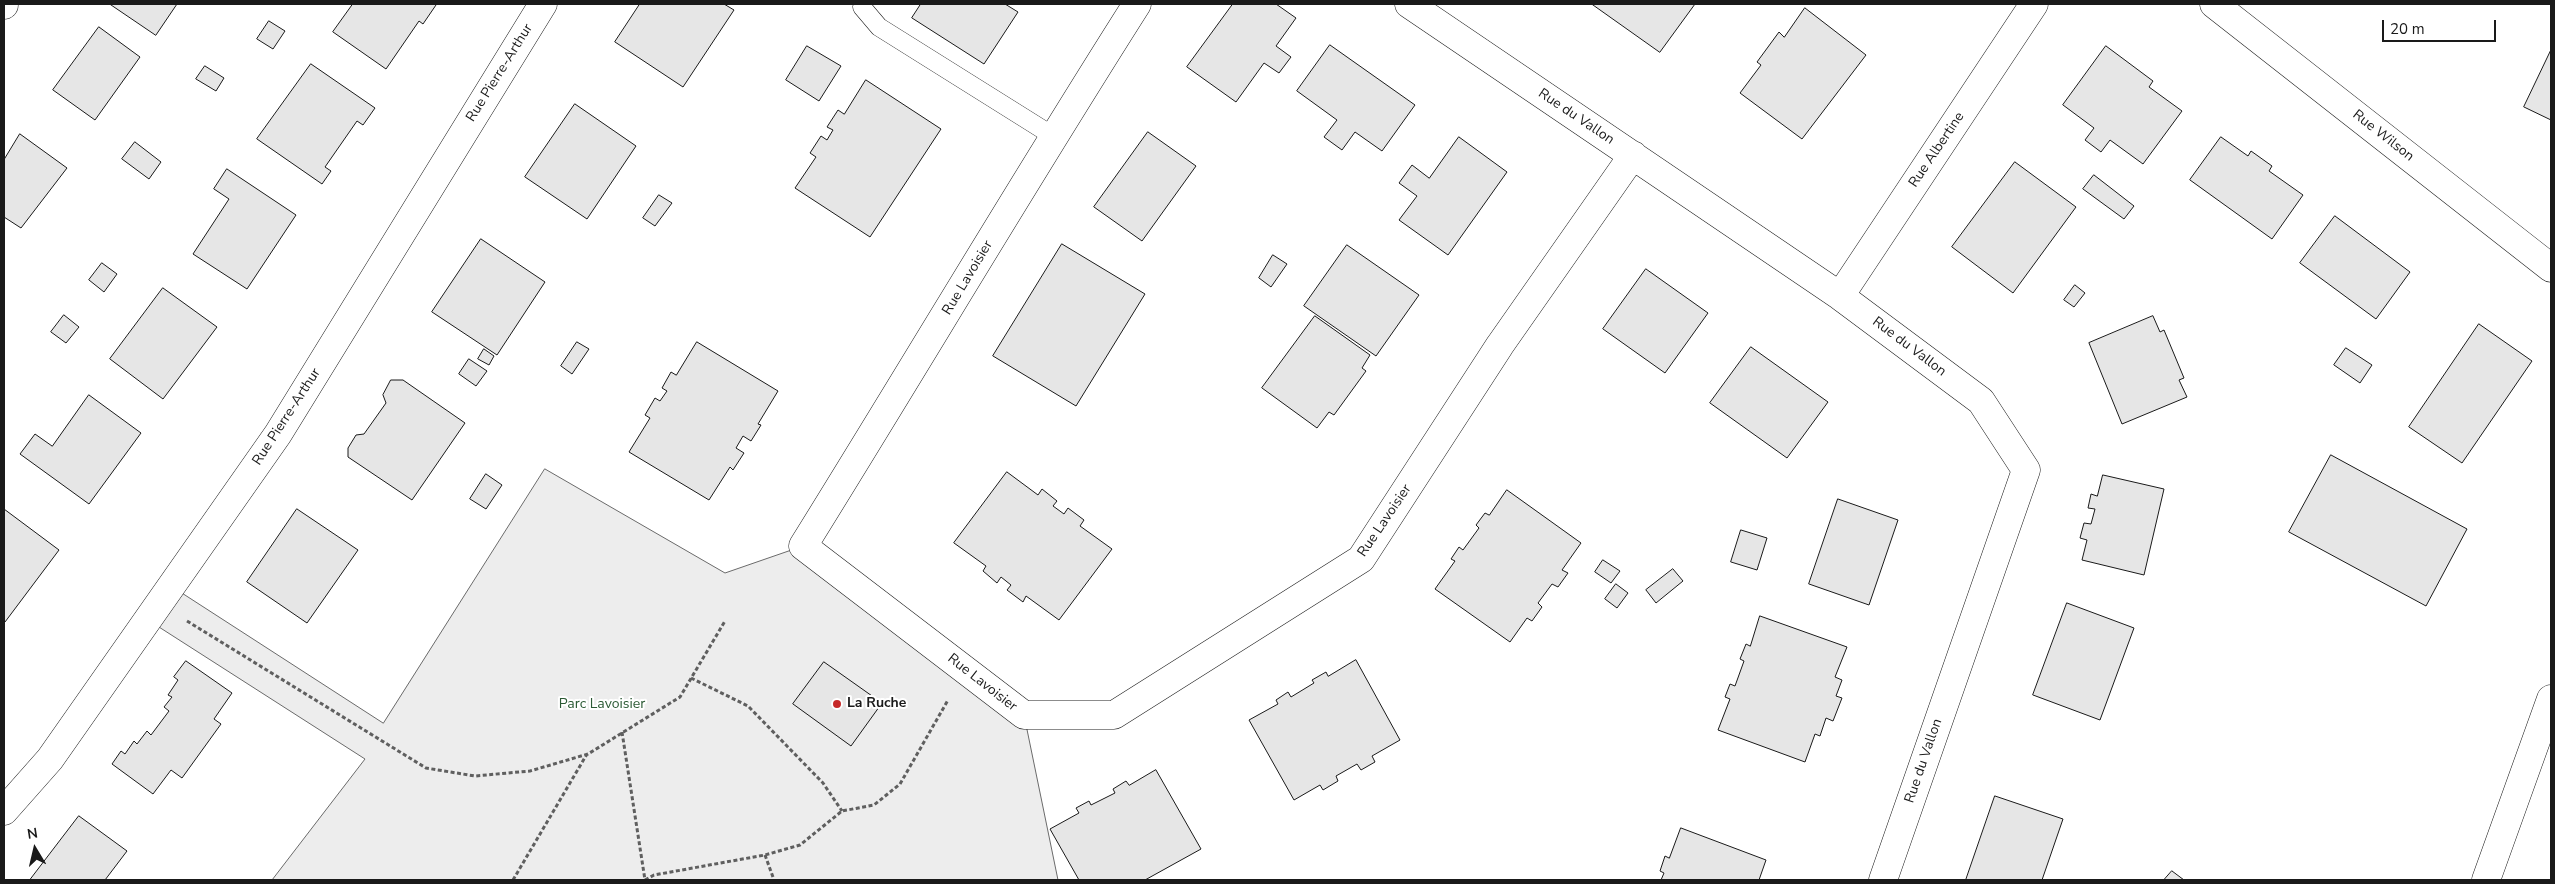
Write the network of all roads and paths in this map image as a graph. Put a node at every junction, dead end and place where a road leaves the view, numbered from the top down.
1 (543, 4) edge
2 (1137, 4) edge
3 (1409, 4) edge
4 (2034, 4) edge
5 (2214, 4) edge
6 (862, 8) dead end
7 (1053, 136) junction
8 (1633, 155) junction
9 (2551, 268) edge
10 (1840, 296) junction
11 (159, 604) junction
12 (725, 621) dead end
13 (965, 670) junction
14 (691, 678) junction
15 (2551, 699) edge
16 (622, 732) junction
17 (588, 754) junction
18 (4, 811) edge
19 (842, 811) junction
20 (766, 854) junction
21 (513, 880) edge
22 (645, 880) edge
23 (774, 880) edge
24 (1883, 880) edge
25 (2486, 880) edge

1 - 11 street, Rue Pierre-Arthur
2 - 7 street, Rue Lavoisier
3 - 8 street, Rue du Vallon
4 - 10 street, Rue Albertine
5 - 9 street, Rue Wilson
6 - 7 lane
7 - 13 street, Rue Lavoisier
8 - 10 street, Rue du Vallon
8 - 13 street, Rue Lavoisier
10 - 24 street, Rue du Vallon
11 - 17 path
11 - 18 street, Rue Pierre-Arthur
12 - 14 path
13 - 19 path
14 - 16 path
14 - 19 path
15 - 25 street
16 - 17 path
16 - 22 path
17 - 21 path
19 - 20 path
20 - 22 path
20 - 23 path

